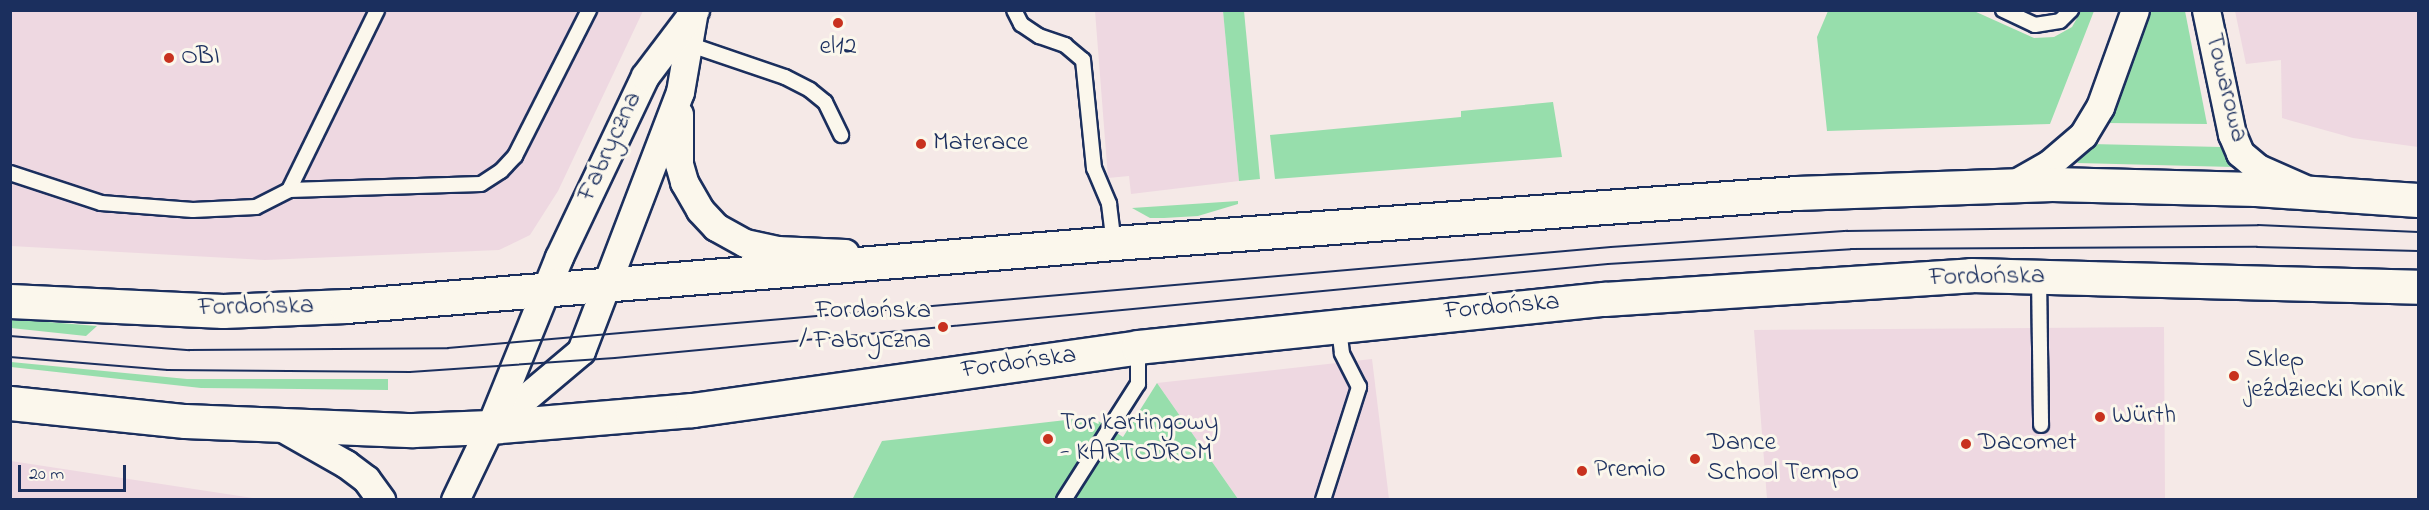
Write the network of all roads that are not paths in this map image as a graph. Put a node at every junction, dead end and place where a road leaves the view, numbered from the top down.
1 (377, 10) edge
2 (589, 10) edge
3 (1014, 10) edge
4 (2003, 10) edge
5 (2072, 10) edge
6 (2135, 10) edge
7 (2206, 10) edge
8 (694, 11) edge
9 (688, 44) junction
10 (680, 92) junction
11 (841, 135) dead end
12 (10, 173) edge
13 (2012, 185) junction
14 (289, 190) junction
15 (2315, 193) junction
16 (2418, 200) edge
17 (1114, 243) junction
18 (942, 258) junction
19 (2039, 276) junction
20 (607, 285) junction
21 (2418, 287) edge
22 (544, 292) junction
23 (10, 301) edge
24 (1338, 325) junction
25 (1138, 347) junction
26 (10, 403) edge
27 (2041, 425) dead end
28 (278, 426) junction
29 (490, 427) junction
30 (381, 500) edge
31 (455, 500) edge
32 (1064, 500) edge
33 (1323, 500) edge

1 - 14 lane
2 - 14 lane
3 - 17 lane
4 - 5 lane
6 - 13 street
7 - 15 street, Towarowa
8 - 9 street, Fabryczna
8 - 22 street, Fabryczna
9 - 10 street, Fabryczna
9 - 11 lane
10 - 18 street
10 - 20 street, Fabryczna
12 - 14 lane
13 - 15 main road
13 - 17 main road
15 - 16 main road
17 - 18 main road
18 - 20 main road
19 - 21 main road, Fordońska
19 - 24 main road, Fordońska
19 - 27 lane
20 - 22 main road, Fordońska
20 - 29 street, Fabryczna
22 - 23 main road, Fordońska
22 - 29 street, Fabryczna
24 - 25 main road, Fordońska
24 - 33 lane
25 - 29 main road, Fordońska
25 - 32 lane
26 - 28 main road
28 - 29 main road
28 - 30 street
29 - 31 street, Fabryczna

